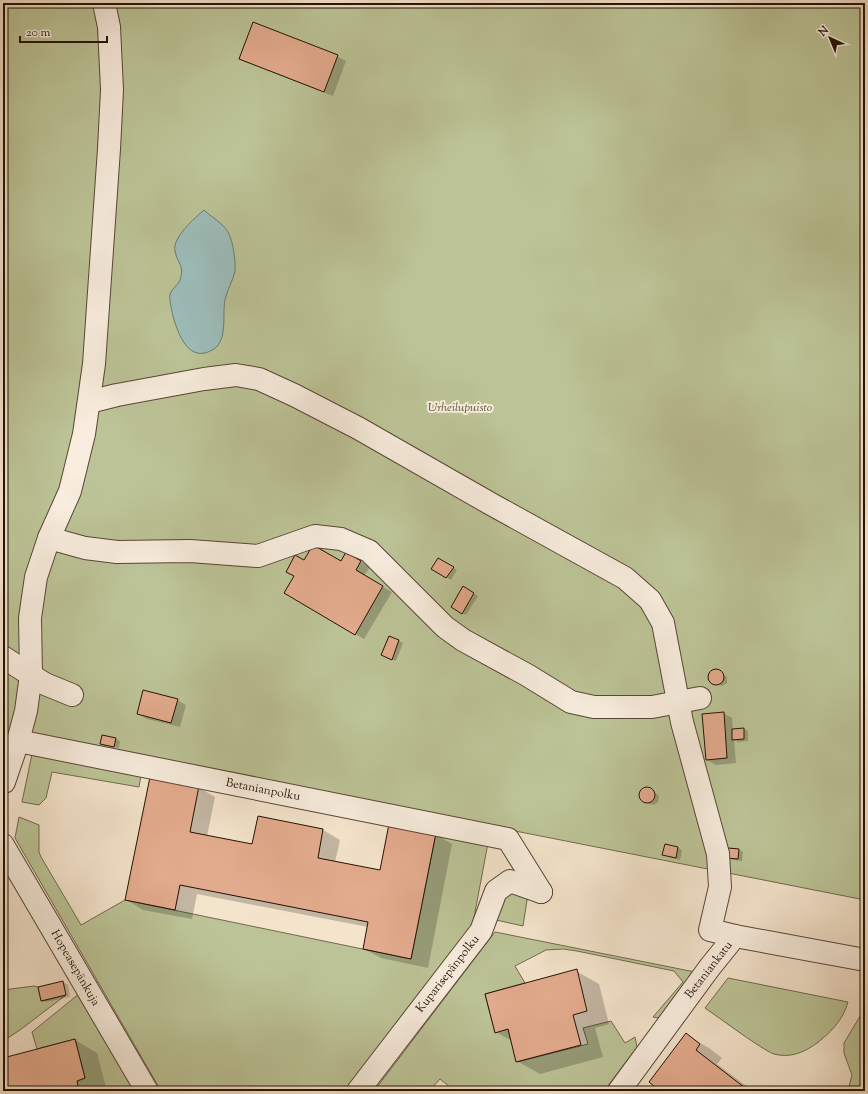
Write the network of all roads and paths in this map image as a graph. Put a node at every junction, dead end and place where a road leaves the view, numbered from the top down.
1 (104, 3) edge
2 (89, 402) junction
3 (49, 538) junction
4 (3, 657) edge
5 (31, 675) junction
6 (72, 695) dead end
7 (700, 698) dead end
8 (678, 703) junction
9 (18, 741) junction
10 (4, 785) edge
11 (3, 845) edge
12 (541, 892) joint
13 (735, 936) junction
14 (865, 960) edge
15 (147, 1091) edge
16 (358, 1091) edge
17 (619, 1091) edge

1 - 2 street
2 - 3 street
2 - 8 street
3 - 5 street
3 - 8 street
4 - 5 street
5 - 6 street
5 - 9 street
7 - 8 street
8 - 13 street
9 - 10 street
9 - 12 street, Betanianpolku
11 - 15 street, Hopeasepänkuja
12 - 16 street, Kuparisepänpolku
13 - 14 street, Betaniankatu
13 - 17 street, Betaniankatu

